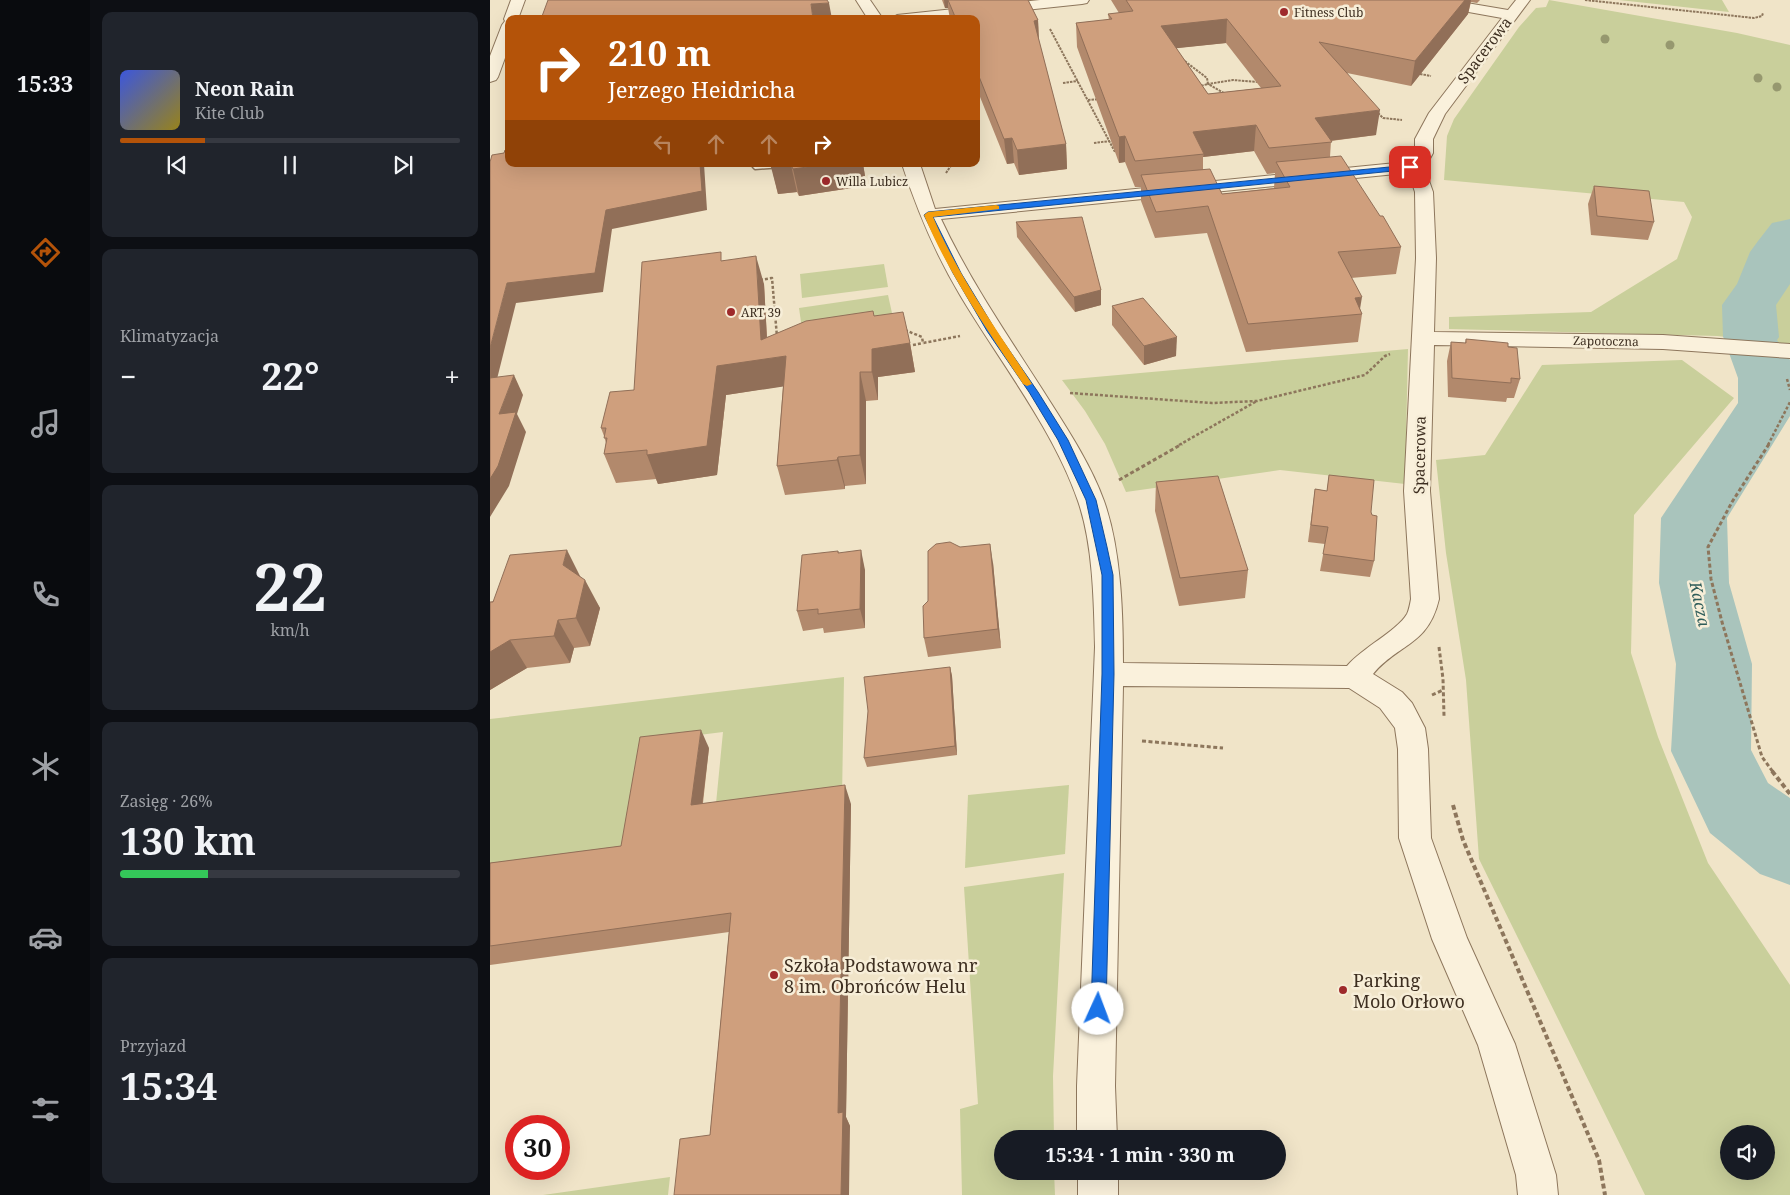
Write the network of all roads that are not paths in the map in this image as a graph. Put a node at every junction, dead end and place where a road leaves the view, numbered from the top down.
1 (518, 0) edge
2 (863, 0) edge
3 (1082, 0) edge
4 (1424, 0) edge
5 (1523, 0) edge
6 (1064, 1) edge
7 (512, 15) edge
8 (873, 15) edge
9 (934, 15) edge
10 (1510, 15) junction
11 (505, 33) edge
12 (494, 54) edge
13 (490, 77) edge
14 (912, 167) edge
15 (1410, 167) junction
16 (928, 215) junction
17 (1422, 343) junction
18 (1790, 351) edge
19 (1108, 674) junction
20 (1354, 677) junction
21 (1097, 1130) edge
22 (1098, 1180) edge
23 (1098, 1195) edge
24 (1538, 1195) edge

1 - 7 street
2 - 8 street
3 - 6 street
4 - 10 street
5 - 10 street, Spacerowa
6 - 9 street
10 - 15 street, Spacerowa
11 - 12 street
12 - 13 street
14 - 16 street
15 - 16 street
15 - 17 street, Spacerowa
16 - 19 street
17 - 18 street, Zapotoczna
17 - 20 street, Spacerowa
19 - 20 street
19 - 21 street
20 - 24 street
22 - 23 street

